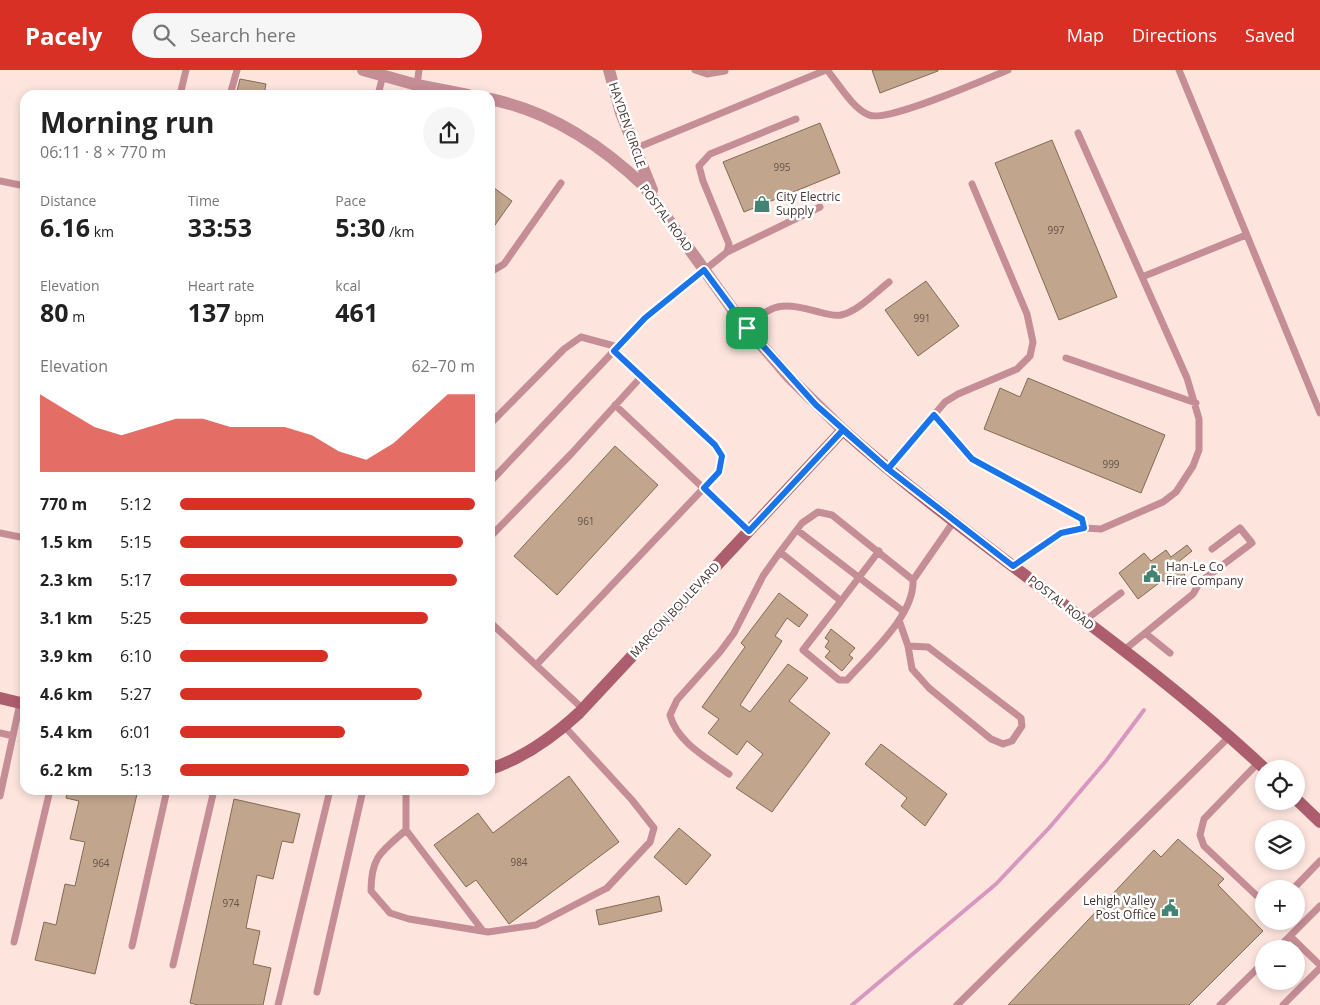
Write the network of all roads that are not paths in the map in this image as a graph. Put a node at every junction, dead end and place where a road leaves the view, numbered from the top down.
1 (186, 70) edge
2 (237, 70) edge
3 (363, 70) edge
4 (419, 70) edge
5 (609, 70) edge
6 (695, 70) edge
7 (826, 70) edge
8 (1008, 70) edge
9 (1179, 70) edge
10 (725, 71) dead end
11 (383, 75) junction
12 (418, 85) junction
13 (181, 90) edge
14 (231, 90) edge
15 (379, 90) edge
16 (443, 90) edge
17 (495, 100) edge
18 (796, 119) dead end
19 (1078, 133) dead end
20 (634, 149) junction
21 (0, 181) edge
22 (561, 183) dead end
23 (972, 184) dead end
24 (20, 185) edge
25 (659, 206) junction
26 (820, 207) dead end
27 (1246, 235) junction
28 (727, 252) junction
29 (495, 269) edge
30 (704, 270) junction
31 (1142, 277) junction
32 (888, 282) dead end
33 (747, 328) junction
34 (616, 349) junction
35 (1066, 358) dead end
36 (641, 377) junction
37 (1196, 404) junction
38 (615, 405) junction
39 (1320, 413) edge
40 (934, 415) junction
41 (495, 419) edge
42 (843, 430) junction
43 (888, 469) junction
44 (495, 477) edge
45 (704, 488) junction
46 (954, 520) junction
47 (1084, 528) junction
48 (797, 530) junction
49 (749, 531) junction
50 (495, 532) edge
51 (0, 533) edge
52 (20, 537) edge
53 (1212, 550) dead end
54 (879, 551) junction
55 (780, 552) junction
56 (1013, 566) junction
57 (859, 577) junction
58 (913, 580) junction
59 (1121, 593) dead end
60 (841, 601) junction
61 (904, 612) junction
62 (898, 620) junction
63 (1084, 621) junction
64 (495, 626) edge
65 (1145, 633) junction
66 (908, 646) junction
67 (1123, 651) junction
68 (1170, 653) dead end
69 (537, 664) junction
70 (0, 698) edge
71 (20, 703) edge
72 (583, 708) junction
73 (20, 715) edge
74 (564, 726) junction
75 (0, 732) edge
76 (14, 736) junction
77 (1229, 737) junction
78 (1255, 761) edge
79 (495, 767) edge
80 (1255, 772) edge
81 (729, 774) dead end
82 (49, 795) edge
83 (165, 795) edge
84 (213, 795) edge
85 (329, 795) edge
86 (362, 795) edge
87 (406, 795) edge
88 (0, 796) edge
89 (1305, 808) edge
90 (1320, 822) edge
91 (406, 830) junction
92 (1320, 861) edge
93 (1302, 880) edge
94 (1255, 894) edge
95 (1320, 906) edge
96 (484, 931) junction
97 (1290, 936) junction
98 (1286, 940) edge
99 (14, 942) dead end
100 (132, 946) dead end
101 (173, 965) dead end
102 (1320, 966) edge
103 (1255, 971) edge
104 (317, 992) dead end
105 (278, 1005) edge
106 (957, 1005) edge
107 (1220, 1005) edge
108 (1283, 1005) edge

1 - 13 lane
2 - 14 lane
3 - 11 street
4 - 12 lane
5 - 20 street, HAYDEN CIRCLE
6 - 10 lane
7 - 8 lane
7 - 20 lane
9 - 27 lane
11 - 12 street
11 - 15 lane
12 - 16 street
17 - 25 street, POSTAL ROAD
18 - 28 lane
19 - 31 lane
20 - 25 street, HAYDEN CIRCLE
21 - 24 lane
22 - 29 lane
23 - 40 lane
25 - 30 street, POSTAL ROAD
26 - 28 lane
27 - 31 lane
27 - 39 lane
28 - 30 lane
30 - 33 street, POSTAL ROAD
30 - 34 lane
31 - 37 lane
32 - 33 lane
33 - 42 street, POSTAL ROAD
34 - 36 lane
34 - 41 lane
34 - 44 lane
35 - 37 lane
36 - 38 lane
36 - 45 lane
37 - 47 lane
38 - 45 lane
38 - 50 lane
40 - 43 lane
40 - 47 lane
42 - 43 street, POSTAL ROAD
42 - 49 street, MARCON BOULEVARD
43 - 46 street, POSTAL ROAD
45 - 49 lane
45 - 69 lane
46 - 56 street, POSTAL ROAD
46 - 58 lane
47 - 56 lane
48 - 54 lane
48 - 55 lane
48 - 57 lane
49 - 72 street, MARCON BOULEVARD
51 - 52 lane
53 - 65 lane
54 - 57 lane
54 - 58 lane
55 - 60 lane
55 - 81 lane
56 - 63 street, POSTAL ROAD
57 - 60 lane
57 - 61 lane
58 - 61 lane
59 - 63 lane
60 - 62 lane
61 - 62 lane
62 - 66 lane
63 - 67 street, POSTAL ROAD
64 - 69 lane
65 - 67 lane
65 - 68 lane
66 - 66 lane
67 - 77 street, POSTAL ROAD
69 - 72 lane
70 - 71 street
72 - 74 street, MARCON BOULEVARD
73 - 76 lane
74 - 79 street, MARCON BOULEVARD
74 - 96 lane
75 - 76 lane
76 - 88 lane
77 - 78 street, POSTAL ROAD
77 - 106 lane
80 - 94 lane
82 - 99 lane
83 - 100 lane
84 - 101 lane
85 - 105 lane
86 - 104 lane
87 - 91 lane
89 - 90 street
91 - 96 lane
91 - 96 lane
92 - 93 lane
95 - 97 lane
97 - 98 lane
97 - 102 lane
102 - 108 lane
103 - 107 lane

